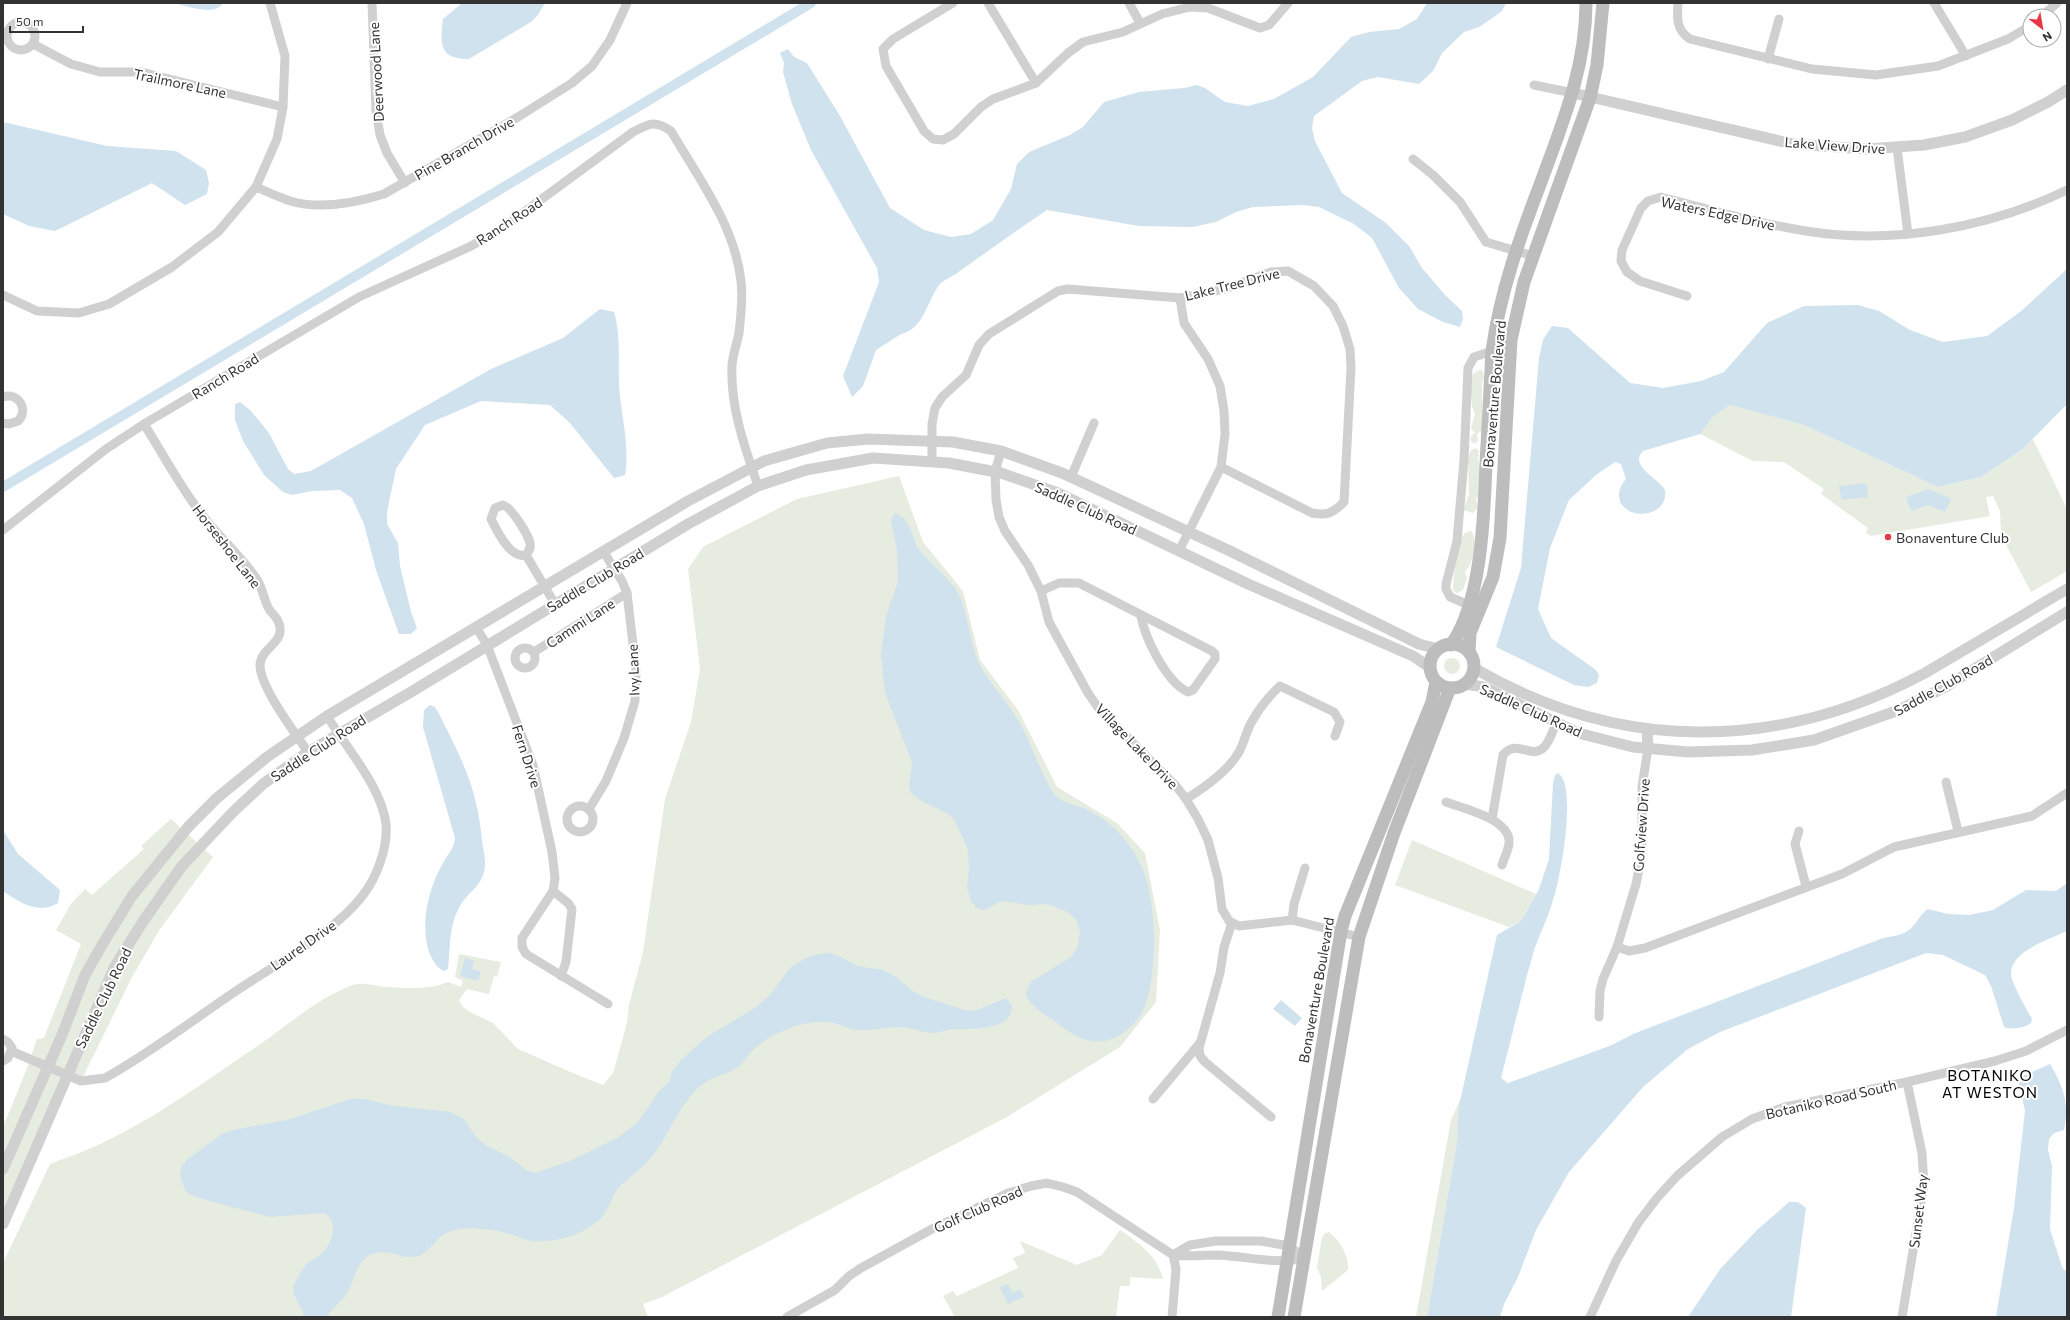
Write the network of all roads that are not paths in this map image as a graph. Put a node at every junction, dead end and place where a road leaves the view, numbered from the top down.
1 (270, 3) edge
2 (372, 3) edge
3 (627, 3) edge
4 (953, 3) edge
5 (988, 3) edge
6 (1129, 3) edge
7 (1288, 3) edge
8 (1586, 3) edge
9 (1602, 3) edge
10 (1678, 3) edge
11 (1934, 3) edge
12 (1779, 19) dead end
13 (1140, 23) junction
14 (2022, 31) edge
15 (33, 44) dead end
16 (1966, 56) junction
17 (1768, 59) junction
18 (1036, 83) junction
19 (1534, 85) dead end
20 (2067, 90) edge
21 (1573, 93) junction
22 (1590, 98) junction
23 (283, 107) junction
24 (1897, 148) junction
25 (1412, 159) dead end
26 (405, 184) junction
27 (256, 187) junction
28 (2067, 190) edge
29 (1908, 234) junction
30 (1515, 252) junction
31 (1533, 256) junction
32 (3, 295) edge
33 (1687, 296) dead end
34 (1180, 298) junction
35 (1492, 351) junction
36 (3, 398) edge
37 (3, 423) edge
38 (1094, 423) dead end
39 (144, 424) junction
40 (932, 441) junction
41 (1001, 451) junction
42 (932, 462) junction
43 (752, 467) junction
44 (1221, 467) junction
45 (995, 472) junction
46 (1071, 477) junction
47 (758, 486) junction
48 (3, 530) edge
49 (1189, 532) junction
50 (603, 551) junction
51 (1179, 551) junction
52 (526, 554) junction
53 (614, 568) junction
54 (545, 586) junction
55 (2067, 589) edge
56 (1041, 591) junction
57 (627, 593) junction
58 (555, 604) junction
59 (1468, 605) junction
60 (2067, 612) edge
61 (1141, 616) junction
62 (476, 627) junction
63 (1451, 644) junction
64 (487, 645) junction
65 (1438, 649) junction
66 (534, 652) dead end
67 (1469, 652) junction
68 (1429, 668) junction
69 (1474, 668) junction
70 (1436, 682) junction
71 (1465, 684) junction
72 (1450, 688) junction
73 (327, 716) junction
74 (1556, 724) junction
75 (1647, 729) junction
76 (338, 734) junction
77 (297, 736) junction
78 (1335, 736) dead end
79 (1648, 748) junction
80 (308, 752) junction
81 (1946, 782) dead end
82 (2067, 793) edge
83 (1186, 799) junction
84 (1446, 802) dead end
85 (589, 809) dead end
86 (1492, 819) junction
87 (1799, 831) dead end
88 (1958, 831) junction
89 (1502, 865) dead end
90 (1305, 868) dead end
91 (1806, 886) junction
92 (553, 891) junction
93 (1292, 920) junction
94 (1232, 923) junction
95 (1341, 931) junction
96 (1359, 937) junction
97 (1617, 947) junction
98 (561, 976) junction
99 (608, 1004) dead end
100 (1599, 1017) dead end
101 (2067, 1030) edge
102 (3, 1039) edge
103 (1200, 1043) junction
104 (11, 1051) junction
105 (3, 1060) edge
106 (48, 1067) junction
107 (67, 1075) junction
108 (1908, 1082) junction
109 (1153, 1099) dead end
110 (1271, 1117) dead end
111 (3, 1169) edge
112 (3, 1224) edge
113 (1216, 1240) junction
114 (1289, 1246) junction
115 (1173, 1255) junction
116 (1216, 1255) junction
117 (1305, 1258) junction
118 (1286, 1262) junction
119 (787, 1317) edge
120 (1172, 1317) edge
121 (1278, 1317) edge
122 (1294, 1317) edge
123 (1590, 1317) edge
124 (1902, 1317) edge

1 - 23 street
2 - 26 street, Deerwood Lane
3 - 26 street, Pine Branch Drive
4 - 18 street
5 - 18 street
6 - 13 street
7 - 13 street
8 - 21 main road, Bonaventure Boulevard
9 - 22 main road, Bonaventure Boulevard
10 - 17 street
11 - 16 street
12 - 17 street
13 - 18 street
14 - 16 street
15 - 23 street, Trailmore Lane
16 - 17 street
19 - 21 street
20 - 24 street, Lake View Drive
21 - 22 street, Lake View Drive
21 - 30 main road, Bonaventure Boulevard
22 - 24 street, Lake View Drive
22 - 31 main road, Bonaventure Boulevard
23 - 27 street
24 - 29 street
25 - 30 street
26 - 27 street, Pine Branch Drive
27 - 32 street
28 - 29 street, Waters Edge Drive
29 - 33 street, Waters Edge Drive
30 - 31 street
30 - 35 main road, Bonaventure Boulevard
31 - 67 main road, Bonaventure Boulevard
34 - 40 street, Lake Tree Drive
34 - 44 street
34 - 44 street, Lake Tree Drive
35 - 59 main road, Bonaventure Boulevard
35 - 59 street
36 - 37 street
38 - 46 street, Saddle Club Road
39 - 43 street, Ranch Road
39 - 48 street, Ranch Road
39 - 77 street, Horseshoe Lane
40 - 41 street, Saddle Club Road
40 - 42 street, Lake Tree Drive
40 - 43 street, Saddle Club Road
41 - 45 street, Village Lake Drive
41 - 46 street, Saddle Club Road
42 - 45 street, Saddle Club Road
42 - 47 street, Saddle Club Road
43 - 47 street, Ranch Road
43 - 50 street, Saddle Club Road
44 - 49 street
45 - 51 street, Saddle Club Road
45 - 56 street, Village Lake Drive
46 - 49 street, Saddle Club Road
47 - 53 street, Saddle Club Road
49 - 51 street
49 - 65 street, Saddle Club Road
50 - 53 street, Ivy Lane
50 - 54 street, Saddle Club Road
51 - 68 street, Saddle Club Road
52 - 52 street
52 - 54 street
53 - 57 street, Ivy Lane
53 - 58 street, Saddle Club Road
54 - 58 street
54 - 62 street, Saddle Club Road
55 - 75 street, Saddle Club Road
56 - 61 street
56 - 83 street, Village Lake Drive
57 - 66 street, Cammi Lane
57 - 85 street, Ivy Lane
58 - 64 street, Saddle Club Road
59 - 63 main road, Bonaventure Boulevard
60 - 79 street, Saddle Club Road
61 - 61 street
62 - 64 street, Fern Drive
62 - 73 street, Saddle Club Road
63 - 65 main road
63 - 67 main road
64 - 76 street, Saddle Club Road
64 - 92 street, Fern Drive
65 - 68 main road
67 - 69 main road
68 - 70 main road
69 - 71 main road
69 - 75 street, Saddle Club Road
70 - 72 main road
70 - 95 main road, Bonaventure Boulevard
71 - 72 main road
71 - 74 street, Saddle Club Road
72 - 96 main road
73 - 76 street, Laurel Drive
73 - 77 street, Saddle Club Road
74 - 79 street, Saddle Club Road
74 - 86 street
75 - 79 street
76 - 80 street, Saddle Club Road
76 - 107 street, Laurel Drive
77 - 80 street, Horseshoe Lane
77 - 106 street, Saddle Club Road
78 - 83 street
79 - 97 street, Golfview Drive
80 - 107 street, Saddle Club Road
81 - 88 street
82 - 88 street
83 - 94 street, Village Lake Drive
84 - 86 street
86 - 89 street
87 - 91 street
88 - 91 street
90 - 93 street
91 - 97 street
92 - 98 street
92 - 98 street, Fern Drive
93 - 94 street
93 - 95 street
94 - 103 street
95 - 96 street
95 - 114 main road, Bonaventure Boulevard
96 - 117 main road
97 - 100 street, Golfview Drive
98 - 99 street, Fern Drive
101 - 108 street, Botaniko Road South
102 - 104 street
103 - 109 street
103 - 110 street
104 - 105 street
104 - 106 street, Laurel Drive
106 - 107 street, Laurel Drive
106 - 111 street, Saddle Club Road
107 - 112 street, Saddle Club Road
108 - 123 street, Botaniko Road South
108 - 124 street, Sunset Way
113 - 114 street
113 - 115 street
113 - 116 street
114 - 117 street
114 - 118 main road, Bonaventure Boulevard
115 - 116 street, Golf Club Road
115 - 119 street, Golf Club Road
115 - 120 street
116 - 118 street, Golf Club Road
117 - 118 street, Golf Club Road
117 - 122 main road
118 - 121 main road, Bonaventure Boulevard

